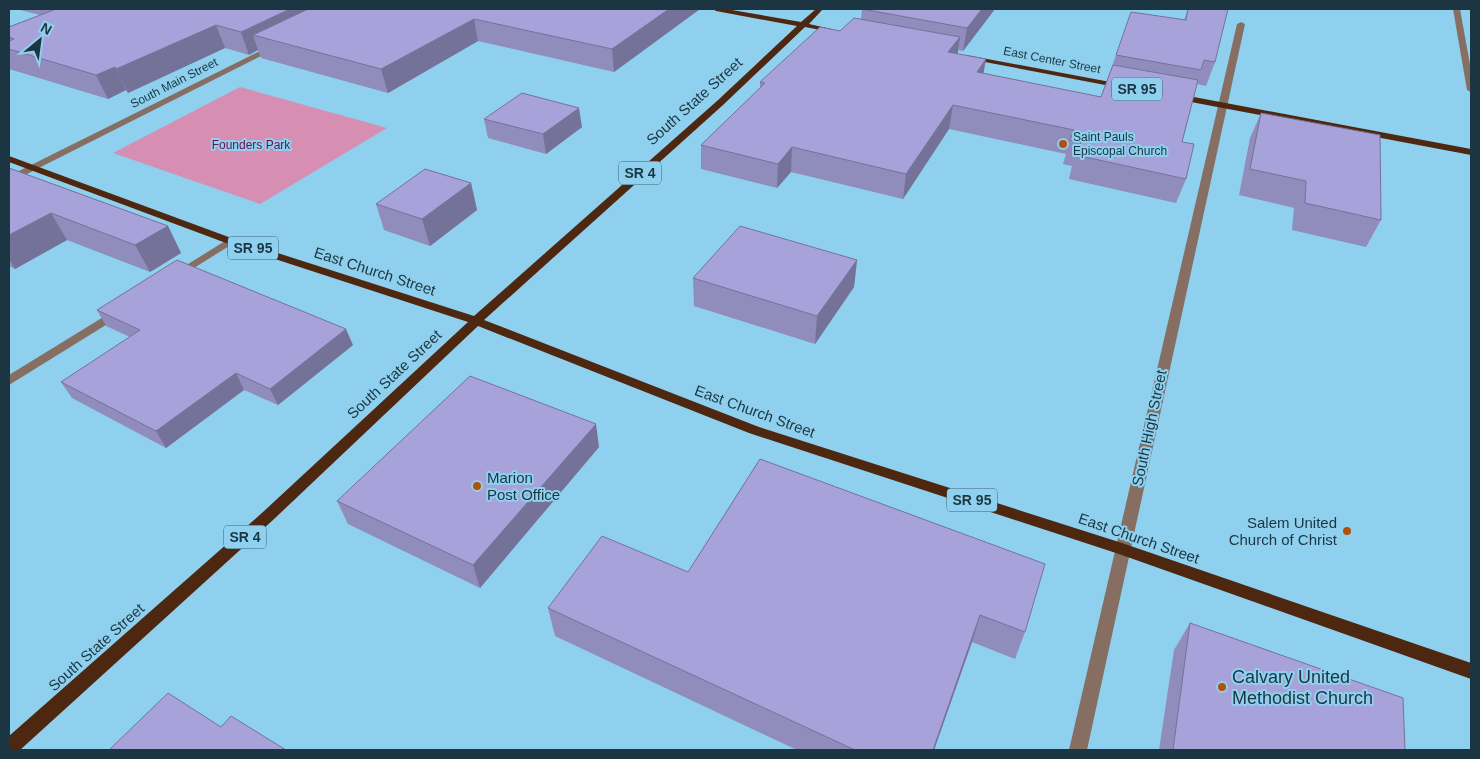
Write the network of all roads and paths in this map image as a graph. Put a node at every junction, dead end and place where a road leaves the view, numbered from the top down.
1 (716, 9) edge
2 (820, 9) edge
3 (1456, 9) edge
4 (1242, 24) dead end
5 (803, 25) junction
6 (841, 32) edge
7 (286, 41) edge
8 (956, 54) edge
9 (1128, 88) edge
10 (1471, 90) edge
11 (1167, 95) edge
12 (1224, 106) junction
13 (1471, 152) edge
14 (9, 159) edge
15 (33, 168) junction
16 (9, 180) edge
17 (230, 241) junction
18 (164, 282) edge
19 (132, 303) edge
20 (476, 321) junction
21 (9, 381) edge
22 (1122, 549) junction
23 (1471, 671) edge
24 (9, 748) edge
25 (1078, 750) edge

1 - 5 main road
2 - 5 main road, SR 4
3 - 10 street
4 - 12 street, South High Street
5 - 6 main road
5 - 20 main road, South State Street / SR 4
7 - 15 street, South Main Street
8 - 9 main road, East Center Street / SR 95
11 - 12 main road, SR 95
12 - 13 main road, SR 95
12 - 22 street, South High Street
14 - 15 main road, SR 95
15 - 16 street, South Main Street
15 - 17 main road, East Church Street / SR 95
17 - 18 street
17 - 20 main road, East Church Street / SR 95
19 - 21 street
20 - 22 main road, East Church Street / SR 95
20 - 24 main road, South State Street / SR 4
22 - 23 main road, East Church Street / SR 95
22 - 25 street, South High Street

